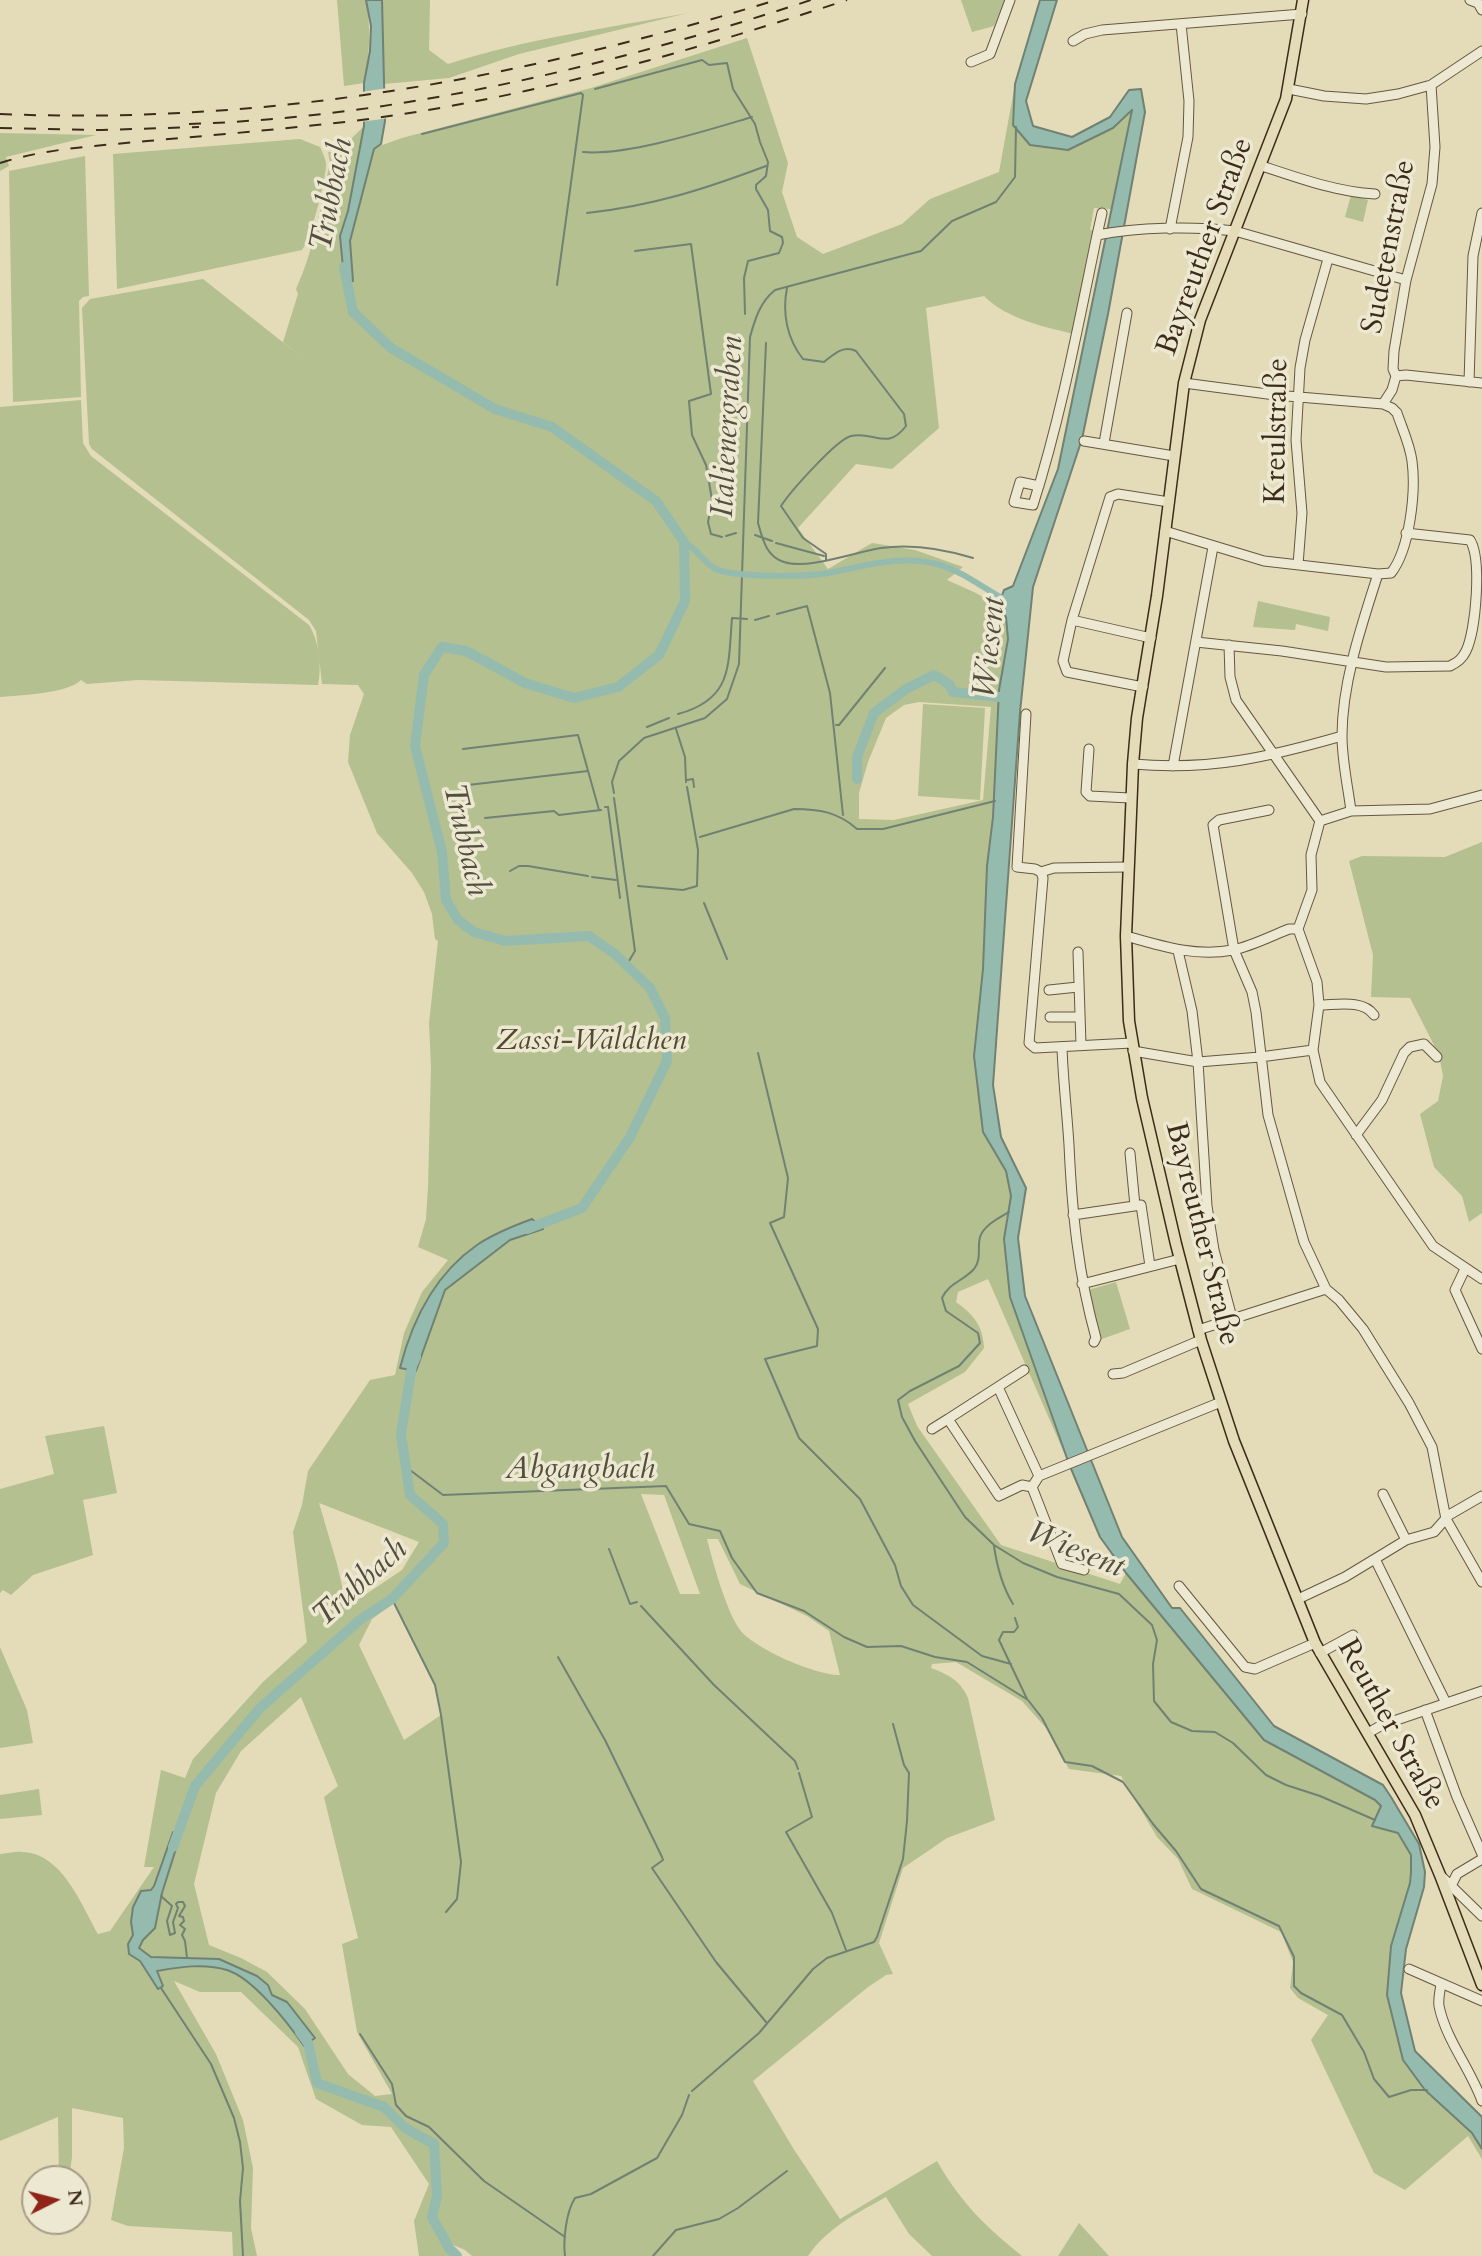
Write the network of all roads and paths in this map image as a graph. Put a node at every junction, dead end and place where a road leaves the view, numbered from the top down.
1 (1010, 0) edge
2 (1303, 0) edge
3 (1470, 0) edge
4 (1482, 10) edge
5 (1302, 14) junction
6 (1181, 23) junction
7 (1073, 41) dead end
8 (1482, 51) edge
9 (971, 62) dead end
10 (1431, 85) junction
11 (1289, 89) junction
12 (1262, 166) junction
13 (1375, 194) dead end
14 (1102, 213) dead end
15 (1482, 213) edge
16 (1170, 229) junction
17 (1235, 231) junction
18 (1100, 234) junction
19 (1328, 259) junction
20 (1406, 280) junction
21 (1127, 313) dead end
22 (1396, 376) junction
23 (1184, 383) junction
24 (1469, 383) junction
25 (1482, 383) edge
26 (1298, 396) junction
27 (1388, 406) junction
28 (1084, 441) dead end
29 (1104, 443) junction
30 (1174, 456) junction
31 (1039, 486) dead end
32 (1169, 502) junction
33 (1165, 531) junction
34 (1406, 533) junction
35 (1213, 547) junction
36 (1298, 565) junction
37 (1378, 573) junction
38 (1072, 621) junction
39 (1151, 638) junction
40 (1196, 642) junction
41 (1229, 645) junction
42 (1352, 661) junction
43 (1143, 687) junction
44 (1027, 714) dead end
45 (1342, 736) junction
46 (1088, 749) dead end
47 (1274, 756) junction
48 (1133, 764) junction
49 (1173, 766) junction
50 (1482, 795) edge
51 (1130, 797) junction
52 (1269, 810) dead end
53 (1351, 811) junction
54 (1320, 821) junction
55 (1122, 867) junction
56 (1041, 872) junction
57 (1298, 929) junction
58 (1126, 936) junction
59 (1234, 950) junction
60 (1178, 951) junction
61 (1077, 952) dead end
62 (1079, 987) junction
63 (1049, 990) dead end
64 (1319, 1005) junction
65 (1374, 1015) dead end
66 (1050, 1017) dead end
67 (1079, 1017) junction
68 (1081, 1045) junction
69 (1062, 1047) junction
70 (1132, 1047) junction
71 (1312, 1050) junction
72 (1260, 1057) junction
73 (1437, 1057) dead end
74 (1198, 1062) junction
75 (1356, 1135) junction
76 (1130, 1153) dead end
77 (1135, 1206) junction
78 (1073, 1215) junction
79 (1180, 1259) junction
80 (1150, 1266) junction
81 (1465, 1269) junction
82 (1482, 1279) edge
83 (1082, 1284) junction
84 (1326, 1289) junction
85 (1232, 1318) junction
86 (1199, 1335) junction
87 (1094, 1342) dead end
88 (1482, 1349) edge
89 (1024, 1370) dead end
90 (1113, 1374) dead end
91 (998, 1387) junction
92 (1221, 1402) junction
93 (948, 1419) junction
94 (932, 1429) dead end
95 (1039, 1476) junction
96 (1032, 1486) junction
97 (1383, 1494) dead end
98 (1482, 1496) edge
99 (1446, 1519) junction
100 (1406, 1540) junction
101 (1374, 1559) junction
102 (1084, 1570) dead end
103 (1482, 1581) edge
104 (1179, 1586) dead end
105 (1298, 1599) junction
106 (1353, 1635) dead end
107 (1317, 1648) junction
108 (1482, 1691) edge
109 (1446, 1703) junction
110 (1425, 1710) junction
111 (1368, 1733) junction
112 (1482, 1857) edge
113 (1440, 1875) junction
114 (1452, 1884) junction
115 (1482, 1916) edge
116 (1409, 1969) dead end
117 (1441, 1984) junction
118 (1482, 1985) edge
119 (1482, 2001) edge
120 (1482, 2101) edge

1 - 9 street
2 - 5 main road, Bayreuther Straße
3 - 4 street
5 - 6 street
5 - 11 main road, Bayreuther Straße
6 - 7 street
6 - 16 street
8 - 10 street
10 - 11 street
10 - 20 street, Sudetenstraße
11 - 12 main road, Bayreuther Straße
12 - 13 street
12 - 17 main road, Bayreuther Straße
14 - 18 street
15 - 24 street
16 - 17 street
16 - 18 street
17 - 19 street
17 - 23 main road, Bayreuther Straße
18 - 31 street
19 - 20 street
19 - 26 street, Kreulstraße
20 - 22 street, Sudetenstraße
21 - 29 street
22 - 24 street
22 - 27 street, Sudetenstraße
23 - 26 street
23 - 30 main road, Bayreuther Straße
24 - 25 street
26 - 27 street
26 - 36 street, Kreulstraße
27 - 34 street
28 - 29 street
29 - 30 street
30 - 32 main road, Bayreuther Straße
32 - 33 main road, Bayreuther Straße
32 - 38 street
33 - 35 street
33 - 39 main road, Bayreuther Straße
34 - 37 street
34 - 42 street
35 - 36 street
35 - 40 street
36 - 37 street
37 - 42 street
38 - 39 street
38 - 43 street
39 - 43 main road, Bayreuther Straße
40 - 41 street
40 - 49 street
41 - 42 street
41 - 47 street
42 - 45 street
43 - 48 main road, Bayreuther Straße
44 - 56 street
45 - 47 street
45 - 53 street
46 - 51 street
47 - 49 street
47 - 54 street
48 - 49 street
48 - 51 main road, Bayreuther Straße
50 - 53 street
51 - 55 main road, Bayreuther Straße
52 - 59 street
53 - 54 street
54 - 57 street
55 - 56 street
55 - 58 main road, Bayreuther Straße
56 - 69 street
57 - 59 street
57 - 64 street
58 - 60 street
58 - 70 main road, Bayreuther Straße
59 - 60 street
59 - 72 street
60 - 74 street
61 - 62 street
62 - 63 street
62 - 67 street
64 - 65 street
64 - 71 street
66 - 67 street
67 - 68 street
68 - 69 street
68 - 70 street
69 - 78 street
70 - 74 street
70 - 79 main road, Bayreuther Straße
71 - 72 street
71 - 75 street
72 - 74 street
72 - 84 street
73 - 75 street
74 - 85 street
75 - 81 street
76 - 77 street
77 - 78 street
77 - 80 street
78 - 83 street
79 - 80 street
79 - 86 main road, Bayreuther Straße
80 - 83 street
81 - 82 street
81 - 88 street
83 - 87 street
84 - 85 street
84 - 99 street
85 - 86 street
86 - 90 street
86 - 92 main road, Bayreuther Straße
89 - 91 street
91 - 93 street
91 - 95 street
92 - 95 street
92 - 105 main road, Bayreuther Straße
93 - 94 street
93 - 96 street
95 - 96 street
96 - 102 street
97 - 100 street
98 - 99 street
99 - 100 street
99 - 103 street
100 - 101 street
101 - 105 street
101 - 109 street
104 - 107 street
105 - 107 main road, Reuther Straße
106 - 107 street
107 - 111 main road, Reuther Straße
108 - 109 street
109 - 110 street
110 - 111 street
110 - 112 street
111 - 113 main road, Reuther Straße
112 - 114 street
113 - 114 street
113 - 118 main road, Reuther Straße
114 - 115 street
116 - 117 street
117 - 119 street
117 - 120 street

